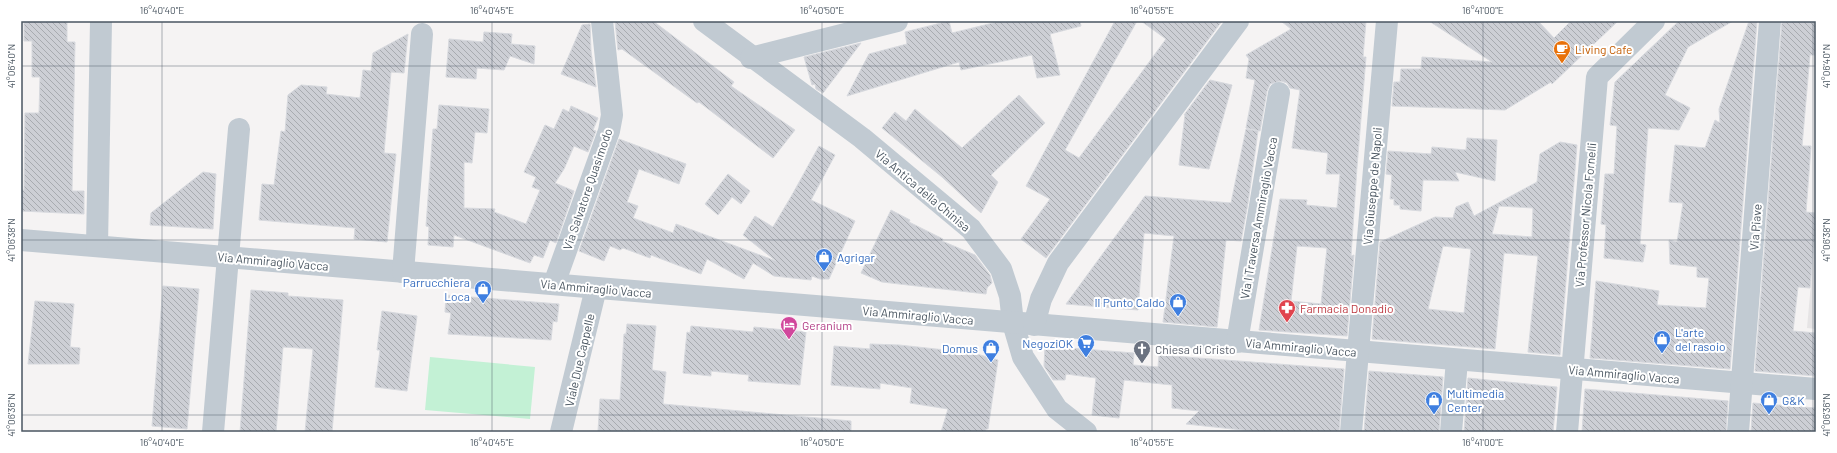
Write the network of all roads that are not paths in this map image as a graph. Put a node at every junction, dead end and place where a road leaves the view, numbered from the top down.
1 (101, 21) edge
2 (602, 21) edge
3 (704, 21) edge
4 (897, 21) edge
5 (1238, 21) edge
6 (1387, 21) edge
7 (1654, 21) edge
8 (1770, 21) edge
9 (422, 34) dead end
10 (751, 58) junction
11 (1280, 93) dead end
12 (240, 129) dead end
13 (21, 240) edge
14 (97, 246) junction
15 (228, 257) junction
16 (403, 272) junction
17 (554, 284) junction
18 (596, 288) junction
19 (1024, 324) junction
20 (1237, 342) junction
21 (1357, 352) junction
22 (1457, 360) junction
23 (1572, 370) junction
24 (1742, 384) junction
25 (1816, 389) edge
26 (213, 432) edge
27 (562, 432) edge
28 (1086, 432) edge
29 (1350, 432) edge
30 (1451, 432) edge
31 (1568, 432) edge
32 (1738, 432) edge

1 - 14 street
2 - 17 street, Via Salvatore Quasimodo
3 - 10 street, Via Antica della Chinisa
4 - 10 street
5 - 19 street
6 - 21 street, Via Giuseppe de Napoli
7 - 23 street, Via Professor Nicola Fornelli
8 - 24 street, Via Piave
9 - 16 street
10 - 19 street, Via Antica della Chinisa
11 - 20 street, Via I Traversa Ammiraglio Vacca
12 - 15 street
13 - 14 street, Via Ammiraglio Vacca
14 - 15 street, Via Ammiraglio Vacca
15 - 16 street, Via Ammiraglio Vacca
15 - 26 street
16 - 17 street, Via Ammiraglio Vacca
17 - 18 street, Via Ammiraglio Vacca
18 - 19 street, Via Ammiraglio Vacca
18 - 27 street, Viale Due Cappelle
19 - 20 street, Via Ammiraglio Vacca
19 - 28 street, Via Antica della Chinisa
20 - 21 street, Via Ammiraglio Vacca
21 - 22 street, Via Ammiraglio Vacca
21 - 29 street, Via Giuseppe de Napoli
22 - 23 street, Via Ammiraglio Vacca
22 - 30 street
23 - 24 street, Via Ammiraglio Vacca
23 - 31 street, Via Professor Nicola Fornelli
24 - 25 street, Via Ammiraglio Vacca
24 - 32 street, Via Piave

